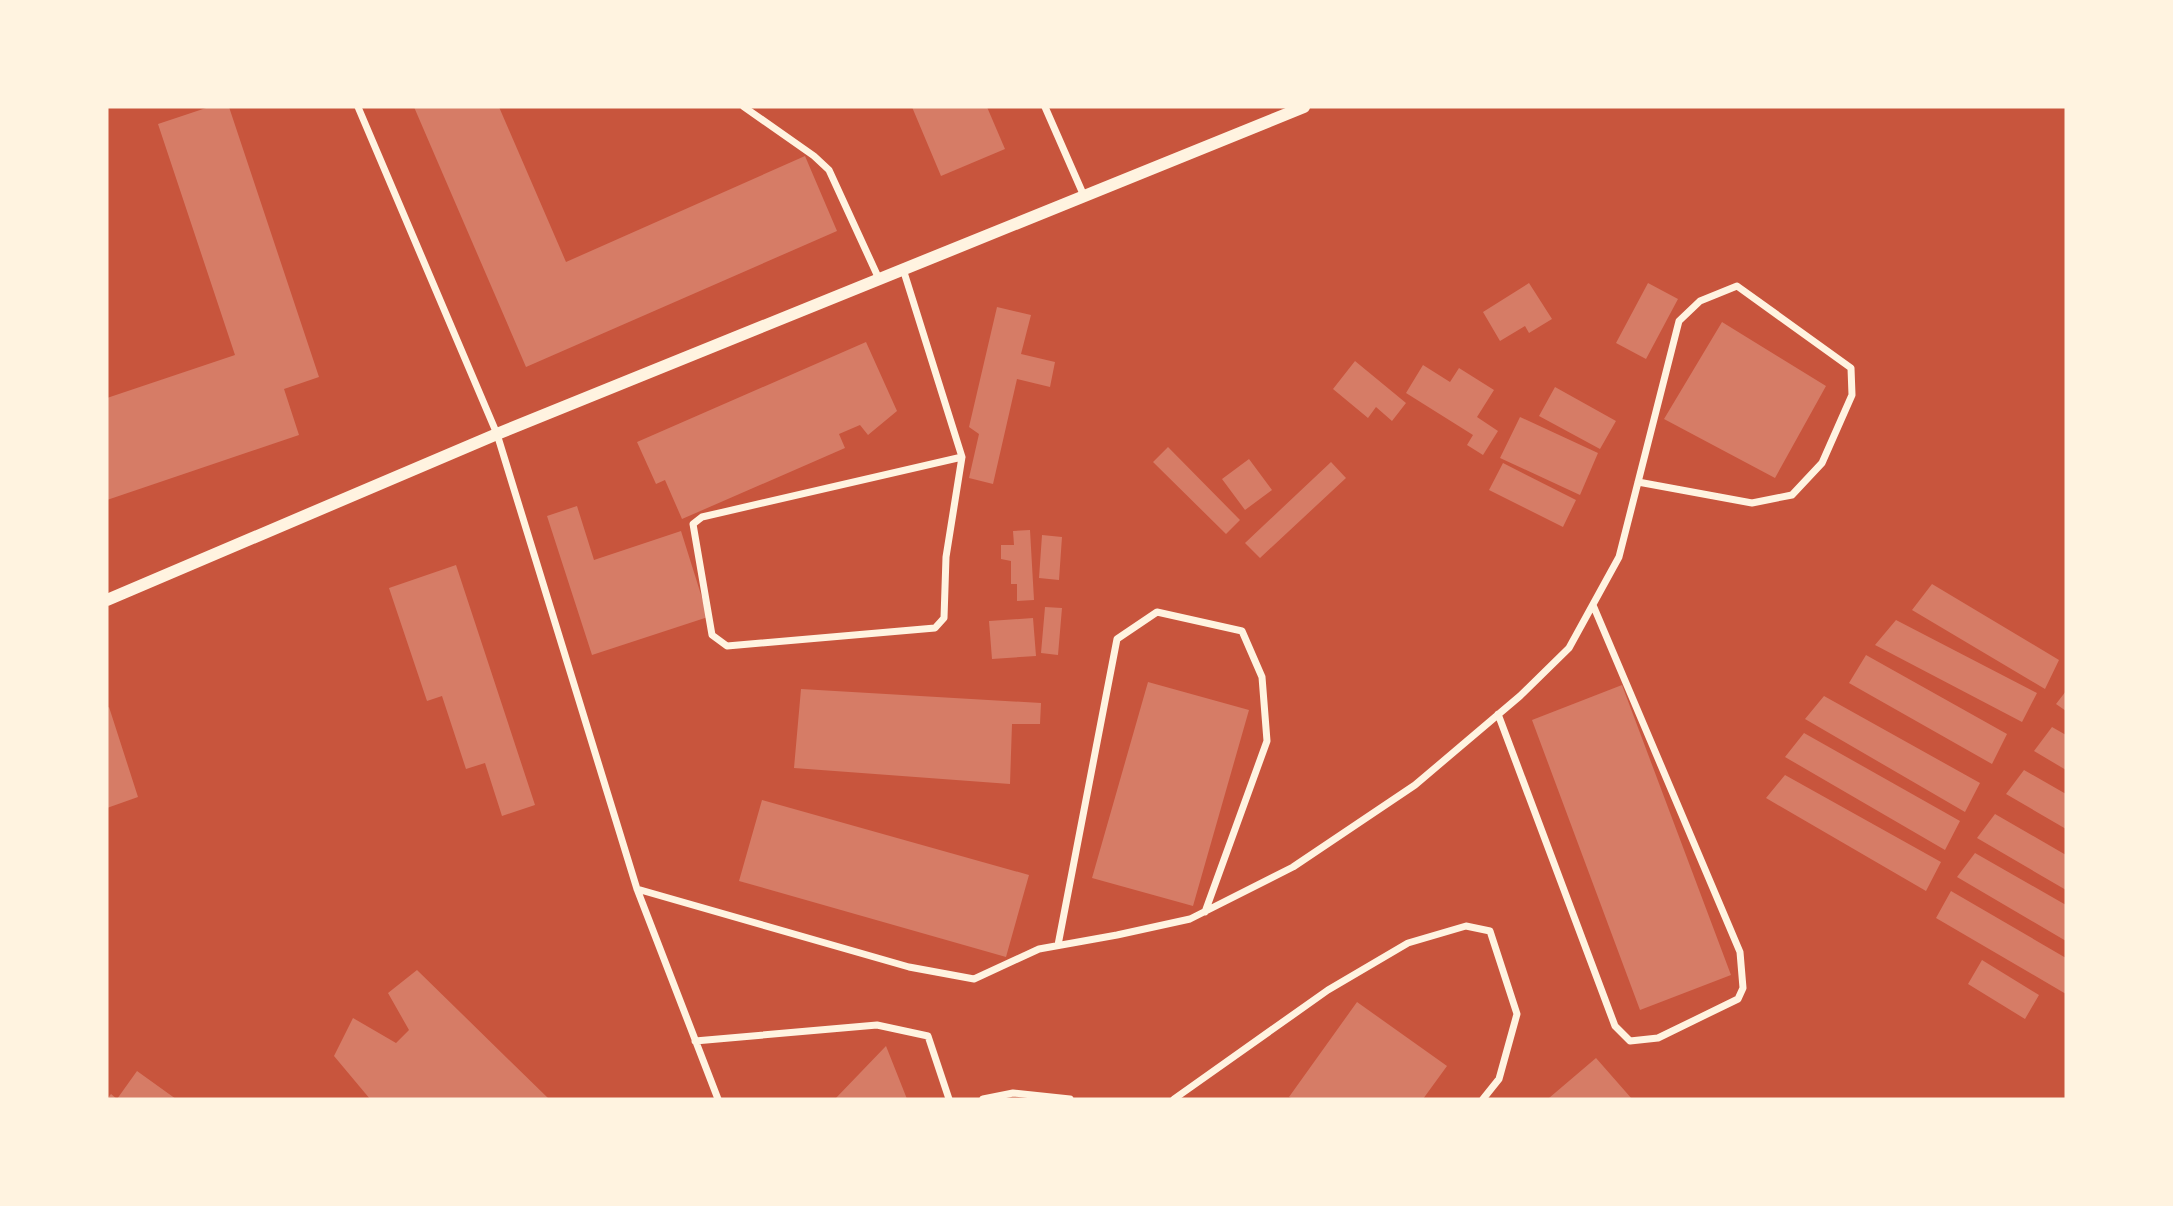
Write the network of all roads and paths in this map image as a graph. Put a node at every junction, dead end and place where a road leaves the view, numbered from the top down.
1 (358, 107) edge
2 (744, 107) edge
3 (1045, 107) edge
4 (1304, 107) edge
5 (1084, 196) junction
6 (903, 269) junction
7 (878, 279) junction
8 (497, 434) junction
9 (962, 457) junction
10 (1638, 482) junction
11 (107, 600) edge
12 (1592, 605) junction
13 (1498, 714) junction
14 (637, 890) junction
15 (1205, 912) junction
16 (1058, 946) junction
17 (695, 1041) junction
18 (718, 1099) edge
19 (949, 1099) edge
20 (983, 1099) edge
21 (1070, 1099) edge
22 (1174, 1099) edge
23 (1483, 1099) edge

1 - 8 street
2 - 7 street
3 - 5 street
4 - 5 street
5 - 6 street
6 - 7 street
6 - 9 street
7 - 8 street
8 - 11 street
8 - 14 street
9 - 9 street
10 - 10 street
10 - 12 street
12 - 13 street
12 - 13 street
13 - 15 street
14 - 16 street
14 - 17 street
15 - 16 street
15 - 16 street
17 - 18 street
17 - 19 street
20 - 21 street
22 - 23 street

